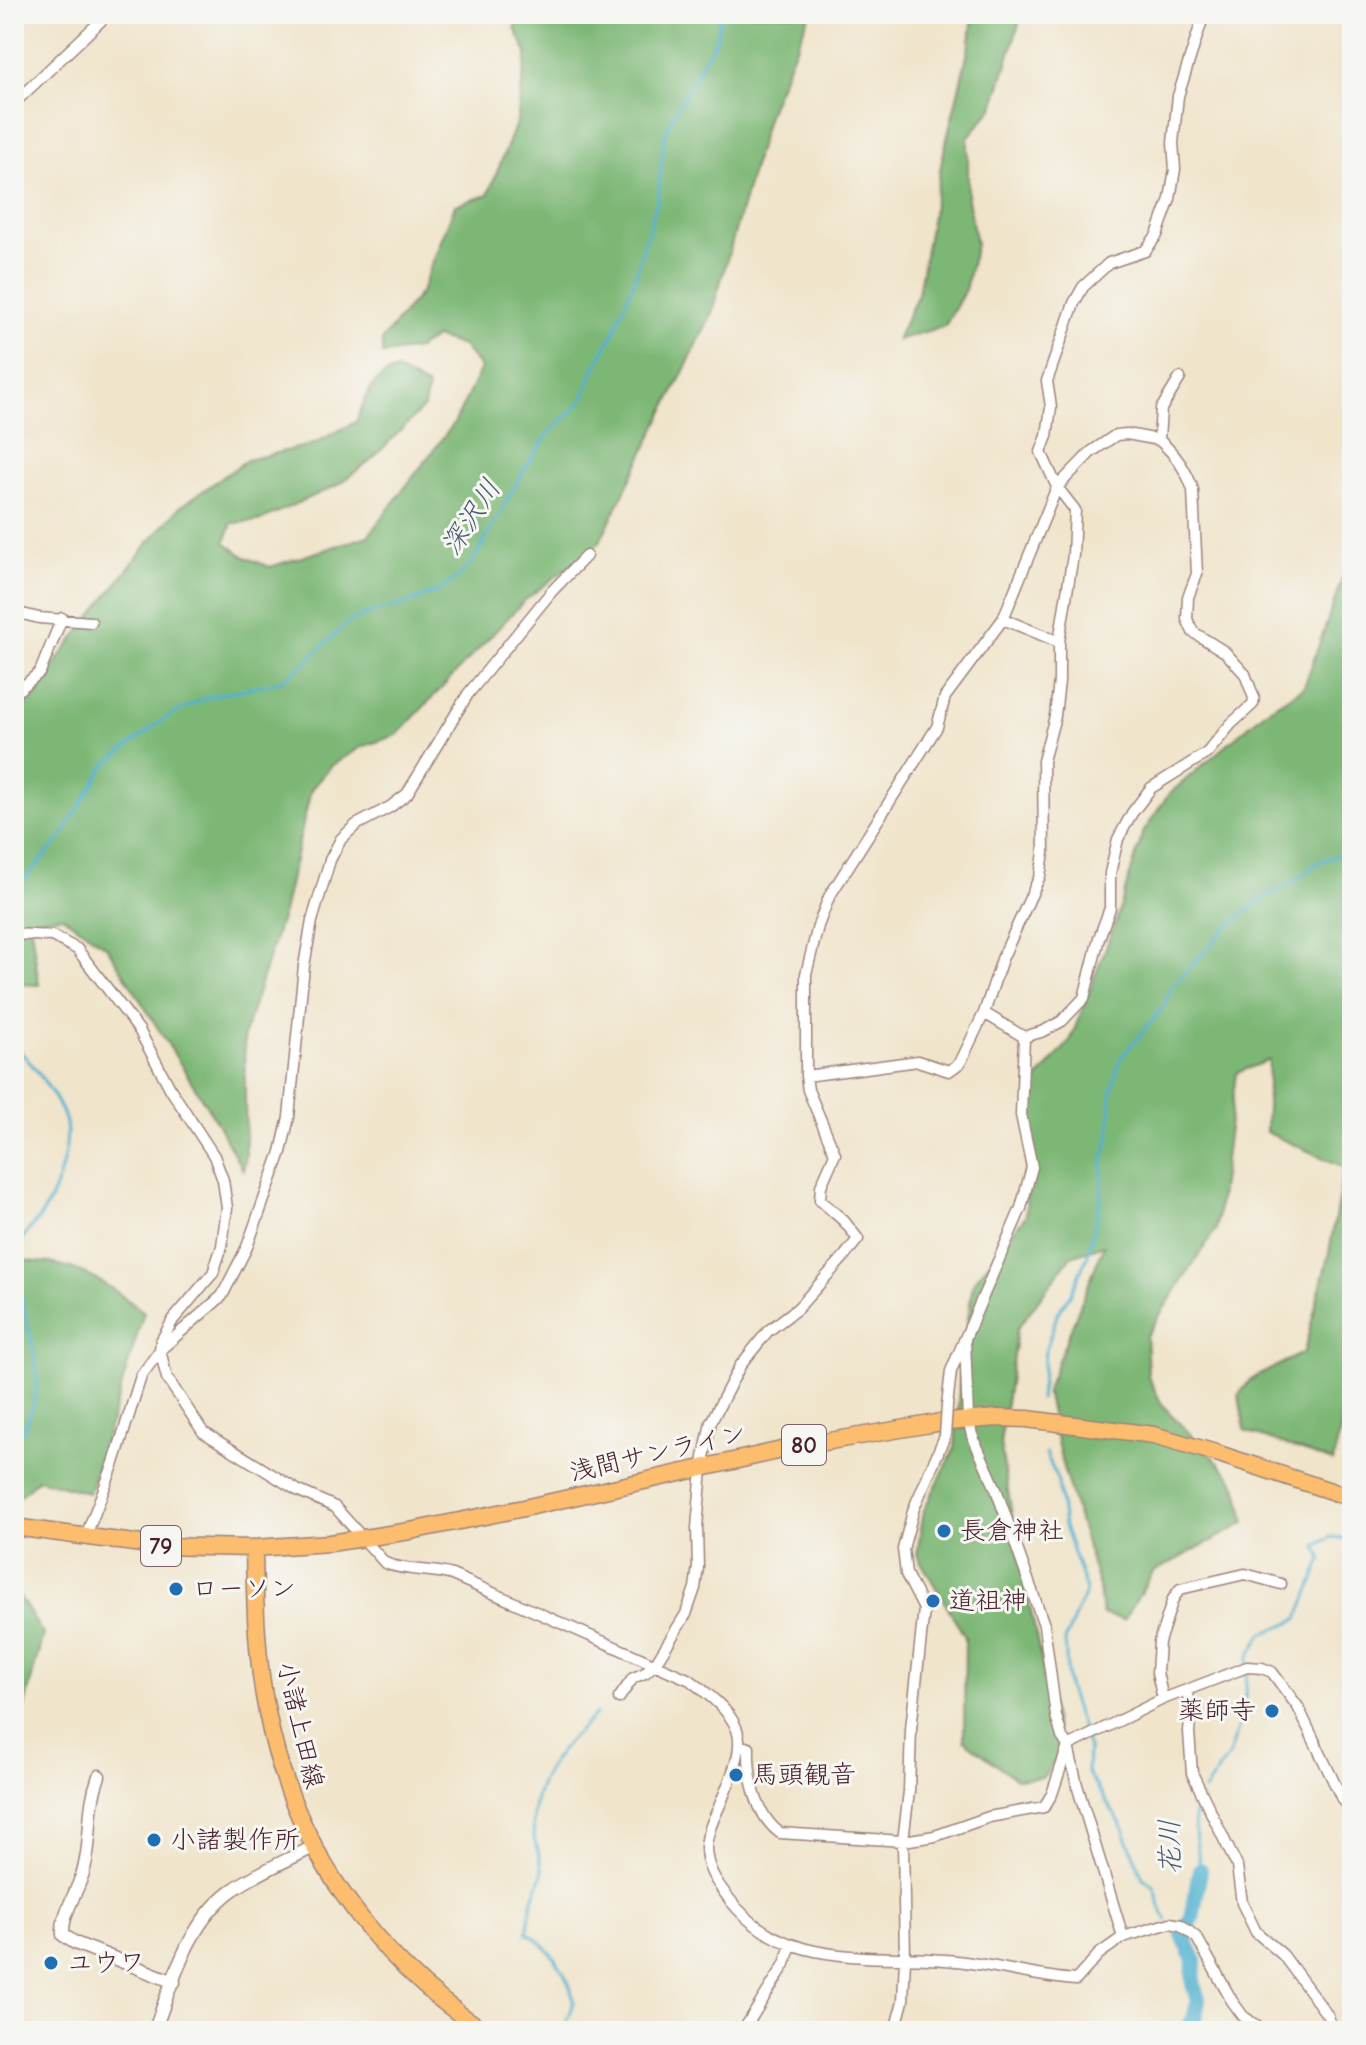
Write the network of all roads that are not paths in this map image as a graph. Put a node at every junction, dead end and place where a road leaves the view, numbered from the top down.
1 (108, 14) edge
2 (1204, 14) edge
3 (14, 103) edge
4 (1180, 378) dead end
5 (1159, 440) junction
6 (1057, 487) junction
7 (586, 556) dead end
8 (14, 612) edge
9 (62, 618) junction
10 (1003, 619) junction
11 (91, 622) dead end
12 (1059, 642) junction
13 (14, 694) edge
14 (14, 934) edge
15 (984, 1013) junction
16 (1024, 1037) junction
17 (806, 1076) junction
18 (965, 1340) junction
19 (160, 1350) junction
20 (968, 1420) junction
21 (702, 1468) junction
22 (1352, 1498) edge
23 (14, 1527) edge
24 (76, 1537) junction
25 (362, 1539) junction
26 (254, 1548) junction
27 (1281, 1584) dead end
28 (655, 1664) junction
29 (1187, 1691) junction
30 (619, 1698) dead end
31 (1163, 1699) junction
32 (741, 1746) junction
33 (1068, 1746) junction
34 (99, 1776) dead end
35 (1352, 1806) edge
36 (903, 1841) junction
37 (313, 1847) junction
38 (1123, 1937) junction
39 (791, 1944) junction
40 (905, 1959) junction
41 (174, 1982) junction
42 (154, 2031) edge
43 (484, 2031) edge
44 (743, 2031) edge
45 (895, 2031) edge
46 (1263, 2031) edge
47 (1333, 2031) edge

1 - 3 street
2 - 6 street
4 - 5 street
5 - 6 street
5 - 16 street
6 - 10 street
6 - 12 street
7 - 19 street
8 - 9 street
9 - 11 street
9 - 13 street
10 - 12 street
10 - 17 street
12 - 15 street
14 - 19 street
15 - 16 street
15 - 17 street
16 - 18 street
17 - 21 street
18 - 20 street
18 - 36 street, bridge
19 - 24 street
19 - 25 street
20 - 21 main road, 浅間サンライン / 80
20 - 22 main road, 浅間サンライン / 80
20 - 33 street
21 - 25 main road, 浅間サンライン / 80
21 - 28 street
23 - 24 main road, 浅間サンライン / 79
24 - 26 main road, 浅間サンライン / 79
25 - 26 main road, 浅間サンライン / 80
25 - 28 street
26 - 37 main road, 小諸上田線
27 - 31 street
28 - 30 street
28 - 32 street
29 - 31 street
29 - 35 street
29 - 47 street
31 - 33 street
32 - 36 street
32 - 39 street
33 - 36 street
33 - 38 street
34 - 41 street
36 - 40 street
37 - 41 street
37 - 43 main road, 小諸上田線
38 - 40 street
38 - 46 street
39 - 40 street
39 - 44 street
40 - 45 street
41 - 42 street

